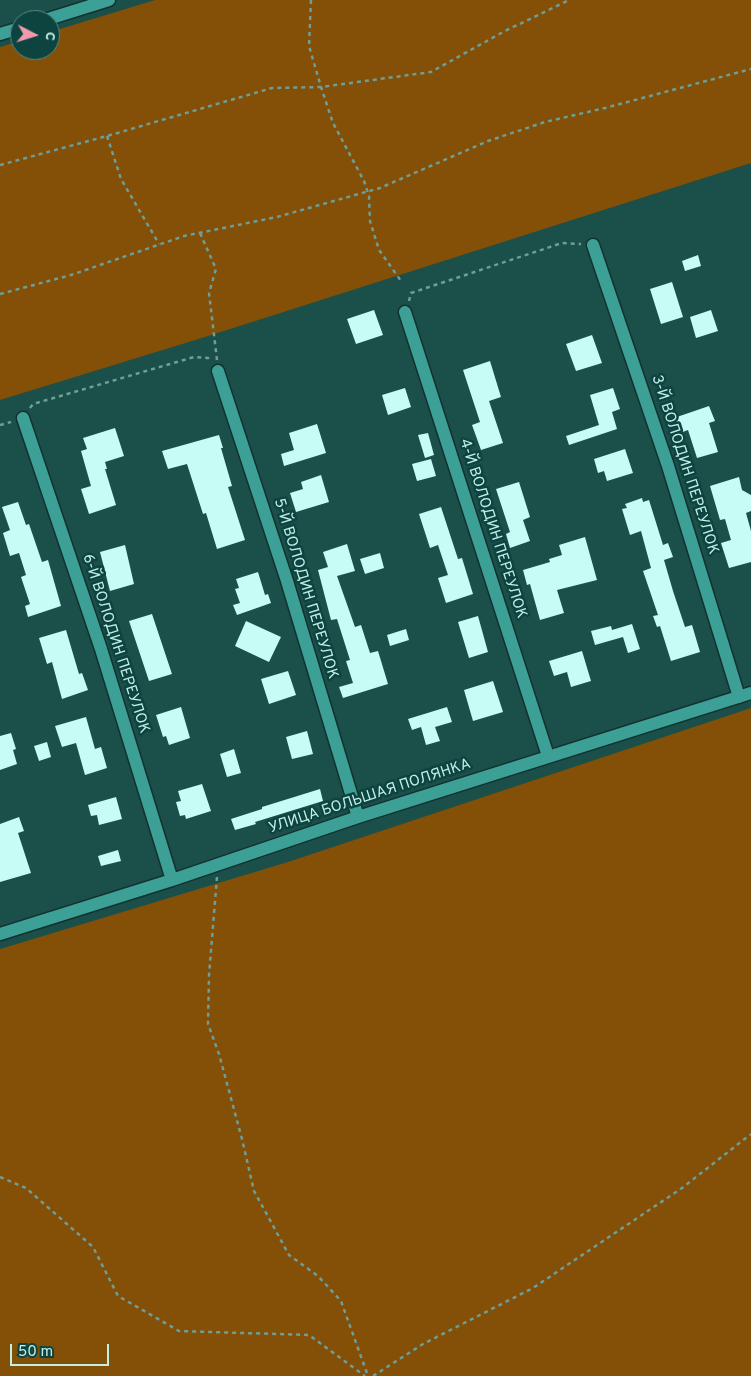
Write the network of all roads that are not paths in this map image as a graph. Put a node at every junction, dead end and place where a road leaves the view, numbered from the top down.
1 (109, 0) edge
2 (60, 15) edge
3 (593, 245) road end
4 (405, 312) road end
5 (218, 371) road end
6 (23, 418) road end
7 (745, 695) edge
8 (548, 756) junction
9 (358, 817) junction
10 (172, 880) junction
11 (0, 934) edge

1 - 2 street
3 - 7 street, 3-Й ВОЛОДИН ПЕРЕУЛОК
4 - 8 street, 4-Й ВОЛОДИН ПЕРЕУЛОК
5 - 9 street, 5-Й ВОЛОДИН ПЕРЕУЛОК
6 - 10 street, 6-Й ВОЛОДИН ПЕРЕУЛОК
7 - 8 street, УЛИЦА БОЛЬШАЯ ПОЛЯНКА
8 - 9 street, УЛИЦА БОЛЬШАЯ ПОЛЯНКА
9 - 10 street, УЛИЦА БОЛЬШАЯ ПОЛЯНКА
10 - 11 street, УЛИЦА БОЛЬШАЯ ПОЛЯНКА

